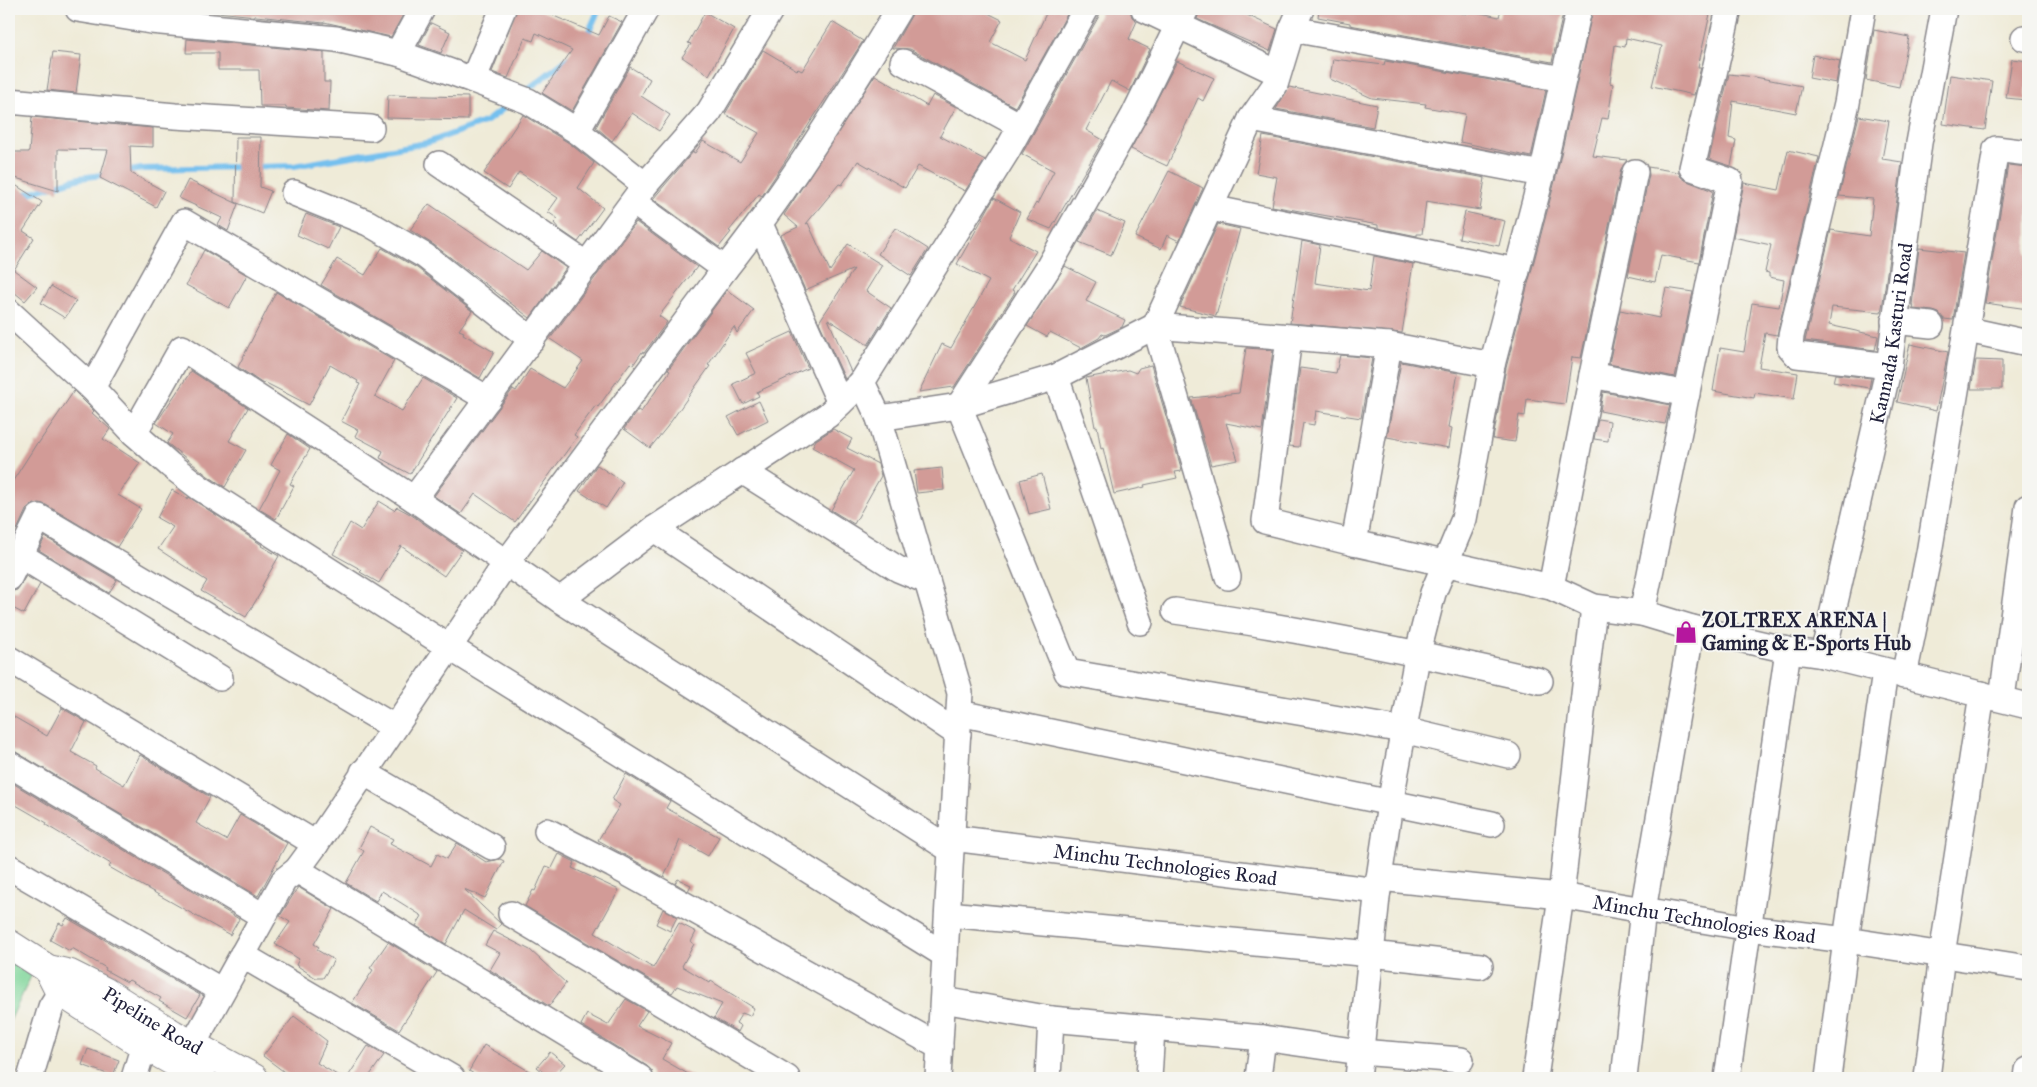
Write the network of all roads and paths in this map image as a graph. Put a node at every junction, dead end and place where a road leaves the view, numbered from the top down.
1 (78, 9) edge
2 (422, 9) edge
3 (503, 9) edge
4 (646, 9) edge
5 (771, 9) edge
6 (899, 9) edge
7 (1086, 9) edge
8 (1144, 9) edge
9 (1579, 9) edge
10 (1729, 9) edge
11 (1863, 9) edge
12 (1944, 9) edge
13 (1182, 17) edge
14 (1296, 19) edge
15 (398, 53) junction
16 (903, 62) dead end
17 (1278, 73) junction
18 (1563, 78) junction
19 (473, 80) junction
20 (9, 101) edge
21 (1251, 119) junction
22 (1020, 126) junction
23 (371, 128) dead end
24 (577, 131) junction
25 (2028, 153) edge
26 (439, 164) dead end
27 (1636, 172) dead end
28 (1542, 174) junction
29 (294, 193) dead end
30 (639, 194) junction
31 (1211, 208) junction
32 (760, 224) junction
33 (586, 265) junction
34 (724, 269) junction
35 (1517, 271) junction
36 (9, 312) edge
37 (1894, 321) junction
38 (1155, 326) junction
39 (1931, 326) dead end
40 (1968, 330) junction
41 (1288, 338) junction
42 (532, 340) junction
43 (2028, 343) edge
44 (1389, 345) junction
45 (1492, 365) junction
46 (1889, 366) junction
47 (1592, 375) junction
48 (1056, 377) junction
49 (862, 382) junction
50 (92, 388) junction
51 (1686, 394) junction
52 (488, 399) junction
53 (840, 403) junction
54 (959, 406) junction
55 (879, 418) junction
56 (134, 433) junction
57 (742, 471) junction
58 (414, 499) junction
59 (2028, 507) edge
60 (654, 529) junction
61 (1354, 543) junction
62 (18, 546) edge
63 (506, 563) junction
64 (1445, 564) junction
65 (1228, 577) dead end
66 (9, 578) edge
67 (927, 581) junction
68 (1551, 587) junction
69 (560, 600) junction
70 (1594, 607) junction
71 (1175, 611) dead end
72 (1642, 613) junction
73 (1140, 622) dead end
74 (1692, 628) junction
75 (449, 647) junction
76 (1788, 650) junction
77 (1418, 652) junction
78 (1823, 655) junction
79 (9, 658) edge
80 (1895, 674) junction
81 (220, 678) dead end
82 (1540, 681) dead end
83 (1992, 696) junction
84 (2028, 706) edge
85 (959, 724) junction
86 (394, 727) junction
87 (1403, 730) junction
88 (1508, 755) dead end
89 (9, 764) edge
90 (363, 772) junction
91 (1390, 804) junction
92 (1492, 824) dead end
93 (547, 831) dead end
94 (316, 844) junction
95 (952, 844) junction
96 (492, 847) dead end
97 (9, 867) edge
98 (297, 870) junction
99 (1379, 884) junction
100 (1561, 896) junction
101 (1642, 910) junction
102 (511, 914) dead end
103 (948, 914) junction
104 (263, 916) junction
105 (1749, 928) junction
106 (1846, 940) junction
107 (9, 944) edge
108 (1371, 954) junction
109 (242, 955) junction
110 (945, 955) junction
111 (1942, 955) junction
112 (1480, 966) dead end
113 (2028, 968) edge
114 (60, 978) junction
115 (222, 991) junction
116 (943, 1000) junction
117 (1052, 1019) junction
118 (1152, 1028) junction
119 (1263, 1038) junction
120 (193, 1044) junction
121 (144, 1045) junction
122 (940, 1047) junction
123 (1360, 1052) junction
124 (1460, 1060) dead end
125 (2028, 1070) edge
126 (30, 1078) edge
127 (134, 1078) edge
128 (202, 1078) edge
129 (254, 1078) edge
130 (452, 1078) edge
131 (640, 1078) edge
132 (787, 1078) edge
133 (938, 1078) edge
134 (1048, 1078) edge
135 (1149, 1078) edge
136 (1258, 1078) edge
137 (1358, 1078) edge
138 (1535, 1078) edge
139 (1624, 1078) edge
140 (1727, 1078) edge
141 (1828, 1078) edge
142 (1927, 1078) edge
143 (2027, 1078) edge

1 - 15 street
2 - 15 street
3 - 19 street
4 - 24 street
5 - 30 street
6 - 32 street
7 - 22 street
8 - 13 street
9 - 18 street
10 - 51 street
11 - 46 street
12 - 37 street, Kannada Kasturi Road
13 - 17 street
13 - 54 street
14 - 17 street
14 - 18 street
15 - 19 street
16 - 22 street
17 - 21 street
18 - 28 street
19 - 24 street
20 - 23 street
21 - 28 street
21 - 31 street
22 - 49 street
24 - 30 street
25 - 40 street
26 - 33 street
27 - 47 street
28 - 35 street
29 - 42 street
30 - 33 street
30 - 34 street
31 - 35 street
31 - 38 street
32 - 34 street
32 - 53 street
33 - 42 street
34 - 63 street
35 - 45 street
36 - 50 street
37 - 39 street
37 - 46 street, Kannada Kasturi Road
38 - 41 street
38 - 48 street
38 - 65 street
40 - 43 street
40 - 80 street
41 - 44 street
41 - 61 street
42 - 52 street
44 - 45 street
44 - 61 street
45 - 64 street
46 - 78 street, Kannada Kasturi Road
47 - 51 street
47 - 68 street
48 - 54 street
48 - 73 street
49 - 53 street
49 - 55 street
50 - 52 street
50 - 56 street
51 - 72 street
52 - 58 street
53 - 57 street
54 - 55 street
54 - 87 street
55 - 67 street
56 - 58 street
56 - 75 street
57 - 60 street
57 - 67 street
58 - 63 street
59 - 83 street
60 - 69 street
60 - 85 street
61 - 64 street
62 - 66 street
62 - 81 street
62 - 86 street
63 - 69 street
63 - 75 street
64 - 68 street
64 - 77 street
67 - 85 street
68 - 70 street
69 - 95 street
70 - 72 street
70 - 100 street
71 - 77 street
72 - 74 street
74 - 76 street
74 - 101 street
75 - 86 street
75 - 110 street
76 - 78 street
76 - 105 street
77 - 82 street
77 - 87 street
78 - 80 street
79 - 94 street
80 - 83 street
80 - 106 street
83 - 84 street
83 - 111 street
85 - 91 street
85 - 95 street
86 - 90 street
87 - 88 street
87 - 91 street
89 - 104 street
90 - 94 street
90 - 96 street
91 - 92 street
91 - 99 street
93 - 122 street
94 - 98 street
95 - 99 street, Minchu Technologies Road
95 - 103 street
97 - 115 street
98 - 104 street
98 - 131 street
99 - 100 street, Minchu Technologies Road
99 - 108 street
100 - 101 street, Minchu Technologies Road
100 - 138 street
101 - 105 street, Minchu Technologies Road
101 - 139 street
102 - 132 street
103 - 108 street
103 - 110 street
104 - 109 street
105 - 106 street, Minchu Technologies Road
105 - 140 street
106 - 111 street, Minchu Technologies Road
106 - 141 street
107 - 114 main road, Pipeline Road
108 - 112 street
108 - 123 street
109 - 115 street
109 - 130 street
110 - 116 street
111 - 113 street, Minchu Technologies Road
111 - 142 street
114 - 120 main road, Pipeline Road
114 - 121 main road, Pipeline Road
114 - 126 street
115 - 120 street
116 - 117 street
116 - 122 street
117 - 118 street
117 - 134 street
118 - 119 street
118 - 135 street
119 - 123 street
119 - 136 street
120 - 129 main road, Pipeline Road
121 - 127 street
121 - 128 main road, Pipeline Road
122 - 133 street
123 - 124 street
123 - 137 street
125 - 143 street

